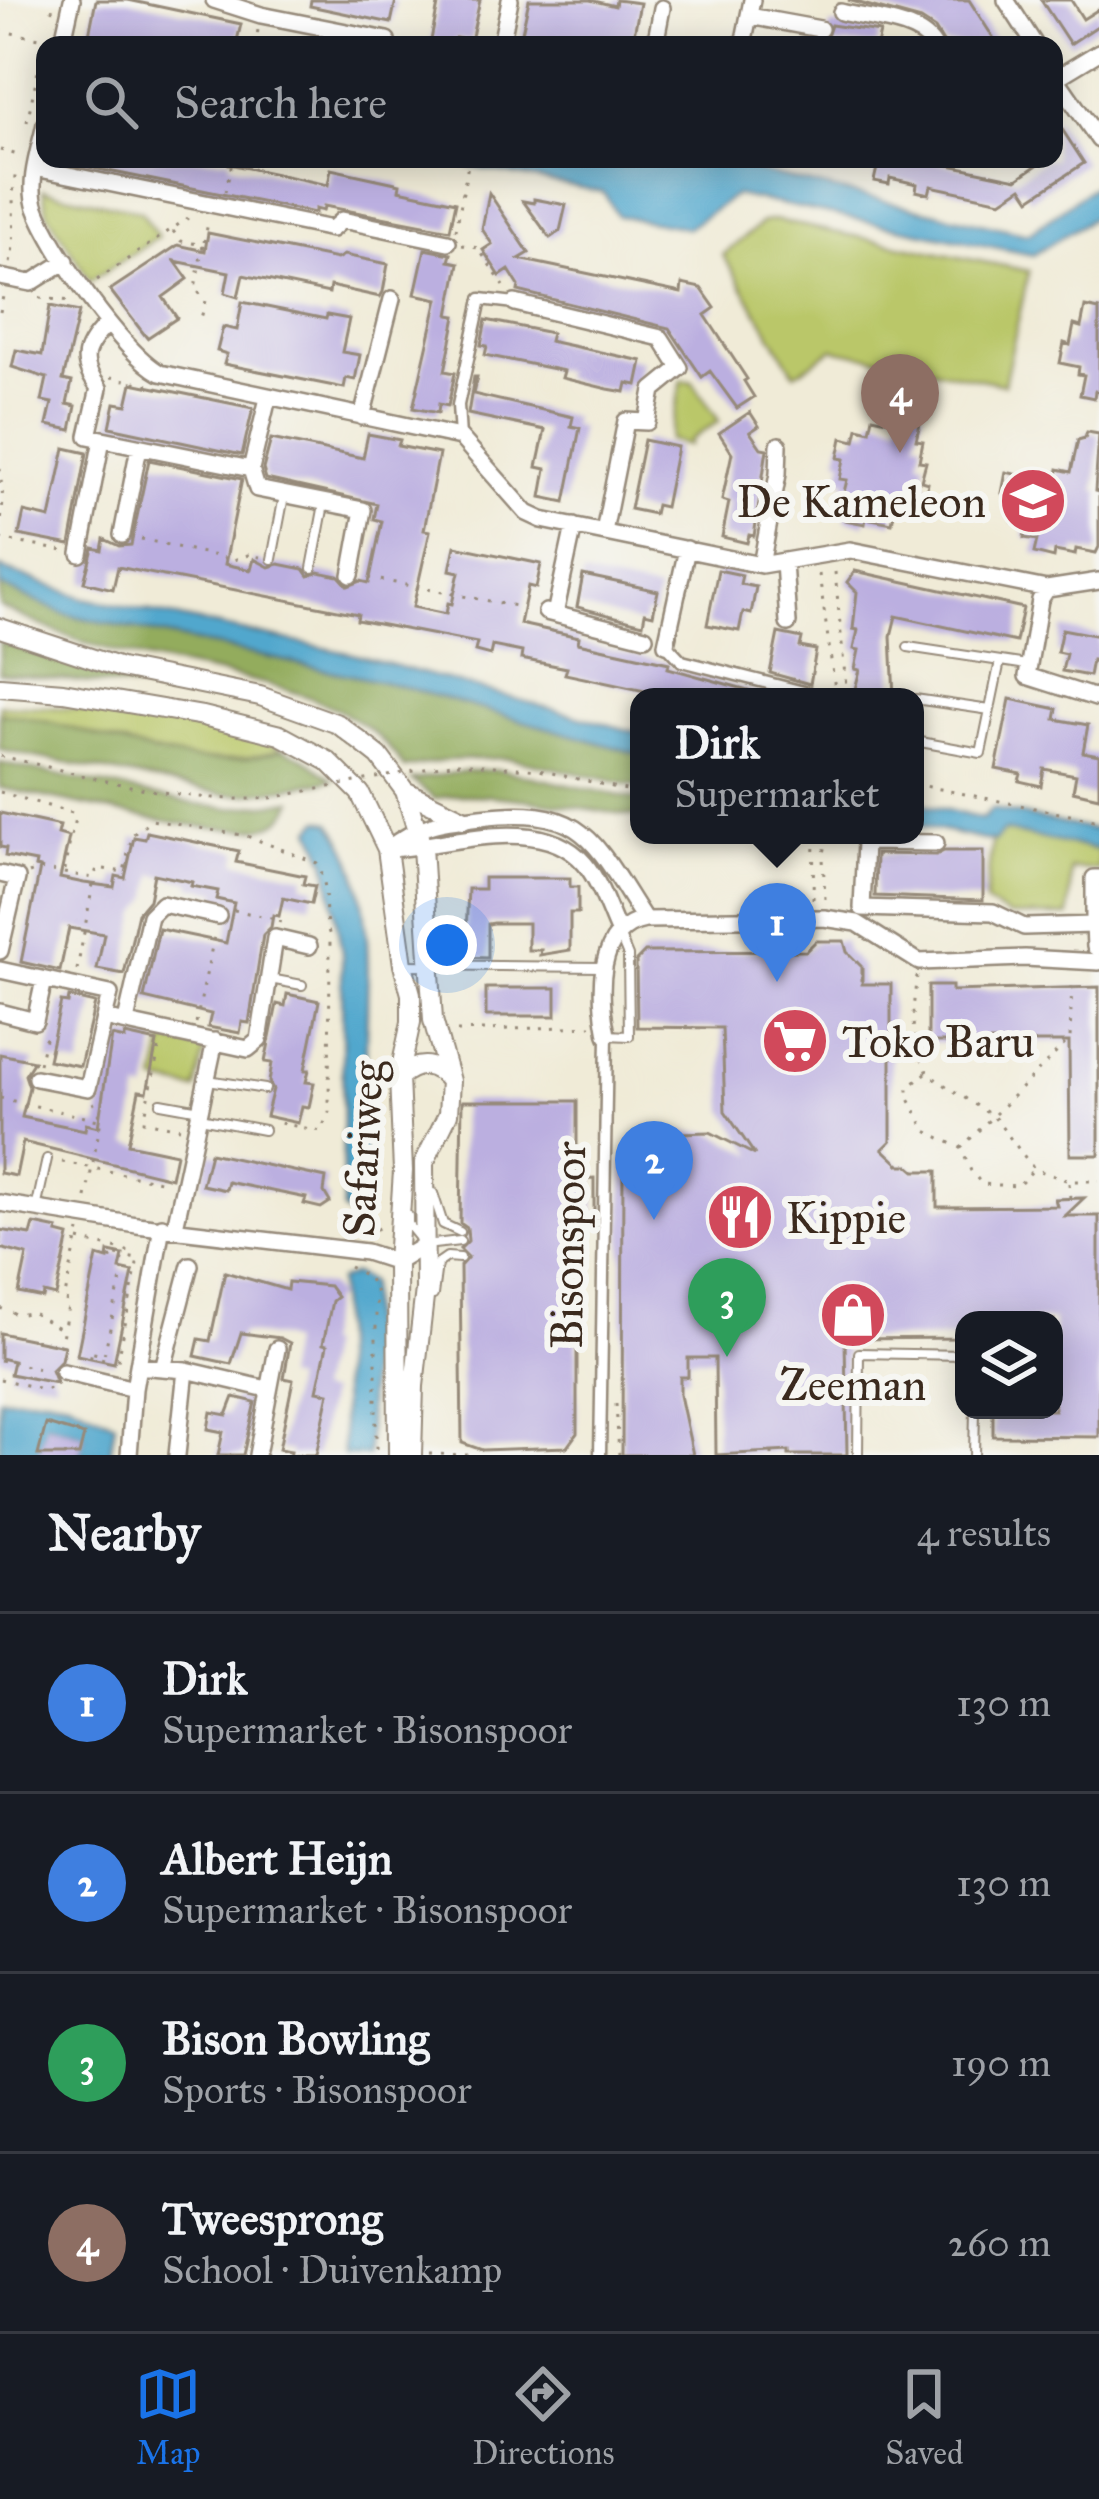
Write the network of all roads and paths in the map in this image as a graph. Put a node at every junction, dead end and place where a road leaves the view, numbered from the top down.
1 (72, 0) edge
2 (214, 0) edge
3 (510, 0) edge
4 (1006, 0) edge
5 (236, 2) edge
6 (662, 8) dead end
7 (750, 8) edge
8 (841, 12) dead end
9 (820, 29) dead end
10 (0, 31) edge
11 (57, 36) edge
12 (367, 36) edge
13 (503, 36) edge
14 (657, 36) edge
15 (906, 36) edge
16 (1029, 36) edge
17 (36, 38) edge
18 (1099, 52) edge
19 (1063, 72) edge
20 (36, 82) edge
21 (1063, 88) edge
22 (34, 91) dead end
23 (1071, 99) junction
24 (1063, 104) edge
25 (1099, 140) edge
26 (0, 150) edge
27 (20, 155) dead end
28 (36, 164) edge
29 (231, 168) edge
30 (467, 168) edge
31 (35, 169) junction
32 (222, 206) junction
33 (188, 219) dead end
34 (172, 230) junction
35 (448, 242) dead end
36 (203, 245) junction
37 (66, 261) junction
38 (0, 277) edge
39 (86, 289) junction
40 (40, 298) dead end
41 (392, 299) dead end
42 (515, 303) junction
43 (201, 318) dead end
44 (107, 324) junction
45 (268, 398) junction
46 (362, 417) junction
47 (460, 436) junction
48 (102, 439) junction
49 (779, 445) dead end
50 (139, 447) junction
51 (0, 468) edge
52 (251, 469) junction
53 (285, 494) junction
54 (324, 502) junction
55 (574, 526) junction
56 (604, 532) junction
57 (122, 535) dead end
58 (0, 537) edge
59 (687, 550) junction
60 (836, 552) junction
61 (80, 554) joint
62 (815, 556) junction
63 (272, 560) dead end
64 (784, 562) junction
65 (761, 565) junction
66 (312, 568) dead end
67 (351, 575) dead end
68 (1099, 581) edge
69 (1047, 589) junction
70 (788, 623) dead end
71 (0, 628) edge
72 (645, 637) dead end
73 (666, 644) joint
74 (908, 647) dead end
75 (1000, 662) junction
76 (1029, 665) junction
77 (0, 687) edge
78 (788, 688) edge
79 (835, 688) edge
80 (846, 688) edge
81 (1099, 699) edge
82 (924, 700) edge
83 (990, 710) junction
84 (924, 742) edge
85 (0, 755) edge
86 (924, 786) edge
87 (405, 790) junction
88 (630, 791) edge
89 (0, 792) edge
90 (464, 819) junction
91 (1099, 821) edge
92 (132, 835) dead end
93 (420, 837) junction
94 (924, 843) edge
95 (936, 843) dead end
96 (814, 844) edge
97 (826, 844) edge
98 (865, 844) edge
99 (387, 849) junction
100 (63, 872) junction
101 (8, 876) edge
102 (94, 878) junction
103 (1099, 878) edge
104 (218, 916) junction
105 (818, 918) junction
106 (645, 920) junction
107 (1094, 925) junction
108 (1024, 926) junction
109 (617, 931) junction
110 (275, 938) junction
111 (309, 946) dead end
112 (1099, 947) edge
113 (0, 951) edge
114 (1025, 958) junction
115 (1073, 960) junction
116 (919, 962) junction
117 (1099, 962) edge
118 (430, 964) junction
119 (403, 965) junction
120 (605, 968) junction
121 (0, 970) edge
122 (268, 979) junction
123 (44, 980) junction
124 (302, 985) joint
125 (74, 986) junction
126 (330, 992) dead end
127 (110, 994) junction
128 (131, 996) junction
129 (0, 1012) edge
130 (104, 1018) junction
131 (126, 1021) junction
132 (606, 1031) junction
133 (438, 1032) junction
134 (193, 1036) junction
135 (215, 1041) junction
136 (927, 1072) junction
137 (399, 1077) junction
138 (36, 1078) dead end
139 (206, 1079) junction
140 (450, 1081) junction
141 (88, 1088) junction
142 (265, 1090) dead end
143 (0, 1098) edge
144 (161, 1103) dead end
145 (199, 1114) junction
146 (994, 1117) junction
147 (101, 1120) junction
148 (264, 1130) joint
149 (316, 1130) dead end
150 (402, 1144) junction
151 (433, 1145) junction
152 (961, 1148) junction
153 (47, 1159) joint
154 (91, 1168) junction
155 (1034, 1169) junction
156 (1069, 1181) junction
157 (1099, 1181) edge
158 (184, 1185) junction
159 (1070, 1198) dead end
160 (0, 1203) edge
161 (36, 1210) junction
162 (82, 1217) junction
163 (169, 1226) junction
164 (394, 1227) junction
165 (334, 1233) dead end
166 (77, 1240) junction
167 (425, 1245) junction
168 (367, 1252) junction
169 (460, 1258) dead end
170 (125, 1259) junction
171 (397, 1262) junction
172 (190, 1265) dead end
173 (349, 1267) dead end
174 (0, 1308) edge
175 (423, 1318) junction
176 (63, 1331) junction
177 (277, 1348) dead end
178 (955, 1355) edge
179 (0, 1360) edge
180 (138, 1366) junction
181 (163, 1368) junction
182 (187, 1370) junction
183 (58, 1372) junction
184 (0, 1378) edge
185 (616, 1387) dead end
186 (134, 1389) junction
187 (267, 1390) junction
188 (975, 1419) edge
189 (129, 1453) edge
190 (177, 1455) edge
191 (257, 1455) edge
192 (376, 1455) edge
193 (398, 1455) edge
194 (412, 1455) edge
195 (600, 1455) edge
196 (619, 1455) edge
197 (858, 1455) edge
198 (974, 1455) edge
199 (1004, 1455) edge
200 (1033, 1455) edge

1 - 11 street
2 - 5 street
3 - 13 street
4 - 16 street
5 - 12 street
6 - 14 street
7 - 9 street
8 - 15 street
10 - 17 path
18 - 19 street
20 - 22 path
21 - 23 street
23 - 24 street
23 - 25 street
26 - 27 path
28 - 31 street
29 - 32 path
30 - 42 path
31 - 32 street
31 - 37 street
32 - 35 street
32 - 36 path
33 - 34 path
34 - 36 path
34 - 39 path
36 - 43 path
37 - 38 street
37 - 39 street
39 - 40 path
39 - 44 street
41 - 46 street
42 - 47 street
42 - 56 street
44 - 45 street
44 - 48 street
45 - 46 street
45 - 52 street
46 - 47 street
47 - 55 street
48 - 50 street
48 - 61 street
49 - 65 street
50 - 52 street
50 - 57 street
51 - 58 path
52 - 53 street
53 - 54 street
53 - 63 lane
54 - 66 lane
54 - 67 street
55 - 56 street
55 - 72 street
56 - 59 street
58 - 61 path
59 - 65 street
59 - 73 street
60 - 62 street
60 - 69 street
60 - 80 path
62 - 64 street
62 - 79 path
64 - 65 street
64 - 70 street
68 - 69 street
69 - 76 street
71 - 87 street, Safariweg
73 - 78 street
74 - 75 lane
75 - 76 lane
75 - 83 lane
76 - 81 street
77 - 99 street, Safariweg
82 - 83 lane
83 - 84 lane
85 - 88 path, bridge
86 - 91 path
87 - 90 street
87 - 93 street, Safariweg
89 - 100 path
90 - 93 street
90 - 106 street
92 - 102 path
93 - 99 street
93 - 109 street
93 - 118 street, Safariweg
94 - 95 street
96 - 105 path
97 - 105 path
98 - 108 street
99 - 119 street, Safariweg
100 - 101 path
100 - 102 path
101 - 113 street
102 - 125 path
103 - 107 street
104 - 110 path
104 - 128 street
104 - 134 path
105 - 106 street
105 - 116 street
106 - 109 street
107 - 108 street
107 - 112 street
108 - 114 street
109 - 120 street, Bisonspoor
109 - 132 lane
110 - 111 street
110 - 122 street
114 - 115 street
114 - 116 street
115 - 117 street
115 - 146 path
116 - 136 path
118 - 119 lane
118 - 120 lane
118 - 133 street, Safariweg
119 - 137 street, Safariweg
120 - 132 street, Bisonspoor
121 - 123 street
122 - 124 lane
122 - 135 street
123 - 125 street
123 - 129 street
124 - 126 path
125 - 127 street
127 - 128 street
127 - 130 street
128 - 131 street
130 - 131 street
130 - 141 street
131 - 134 street
132 - 133 path
132 - 195 street, Bisonspoor
133 - 140 street, Safariweg
134 - 135 street
135 - 139 street
136 - 146 path
136 - 152 path
137 - 140 street
137 - 150 street, Safariweg
138 - 141 street
139 - 142 lane
139 - 145 street
140 - 151 street, Safariweg
141 - 147 path
143 - 147 path
144 - 145 lane
145 - 148 lane
145 - 158 street
146 - 152 path
146 - 155 path
147 - 154 path
148 - 149 path
150 - 164 street, Safariweg
150 - 167 lane
151 - 167 street, Safariweg
151 - 167 lane, Safariweg
152 - 155 path
153 - 154 path
153 - 161 lane
154 - 158 path
154 - 162 path
155 - 156 path
156 - 157 path
156 - 159 path
158 - 163 street
160 - 161 street
161 - 162 street
162 - 163 street
162 - 166 path
163 - 168 street
163 - 180 street
164 - 165 path
164 - 168 street
164 - 171 street, Safariweg
166 - 170 path
166 - 176 path
167 - 171 street
167 - 175 street, Safariweg
168 - 171 street
169 - 175 lane
170 - 170 path
171 - 193 street, Safariweg
172 - 181 street
173 - 192 path
174 - 176 path
175 - 194 street, Safariweg
176 - 183 path
177 - 187 street
178 - 197 lane
179 - 183 path
180 - 181 street
180 - 186 street
181 - 182 street
182 - 187 street
182 - 190 street
183 - 184 path
183 - 186 street
185 - 196 path
186 - 189 street
187 - 191 street
188 - 198 lane
199 - 200 path

